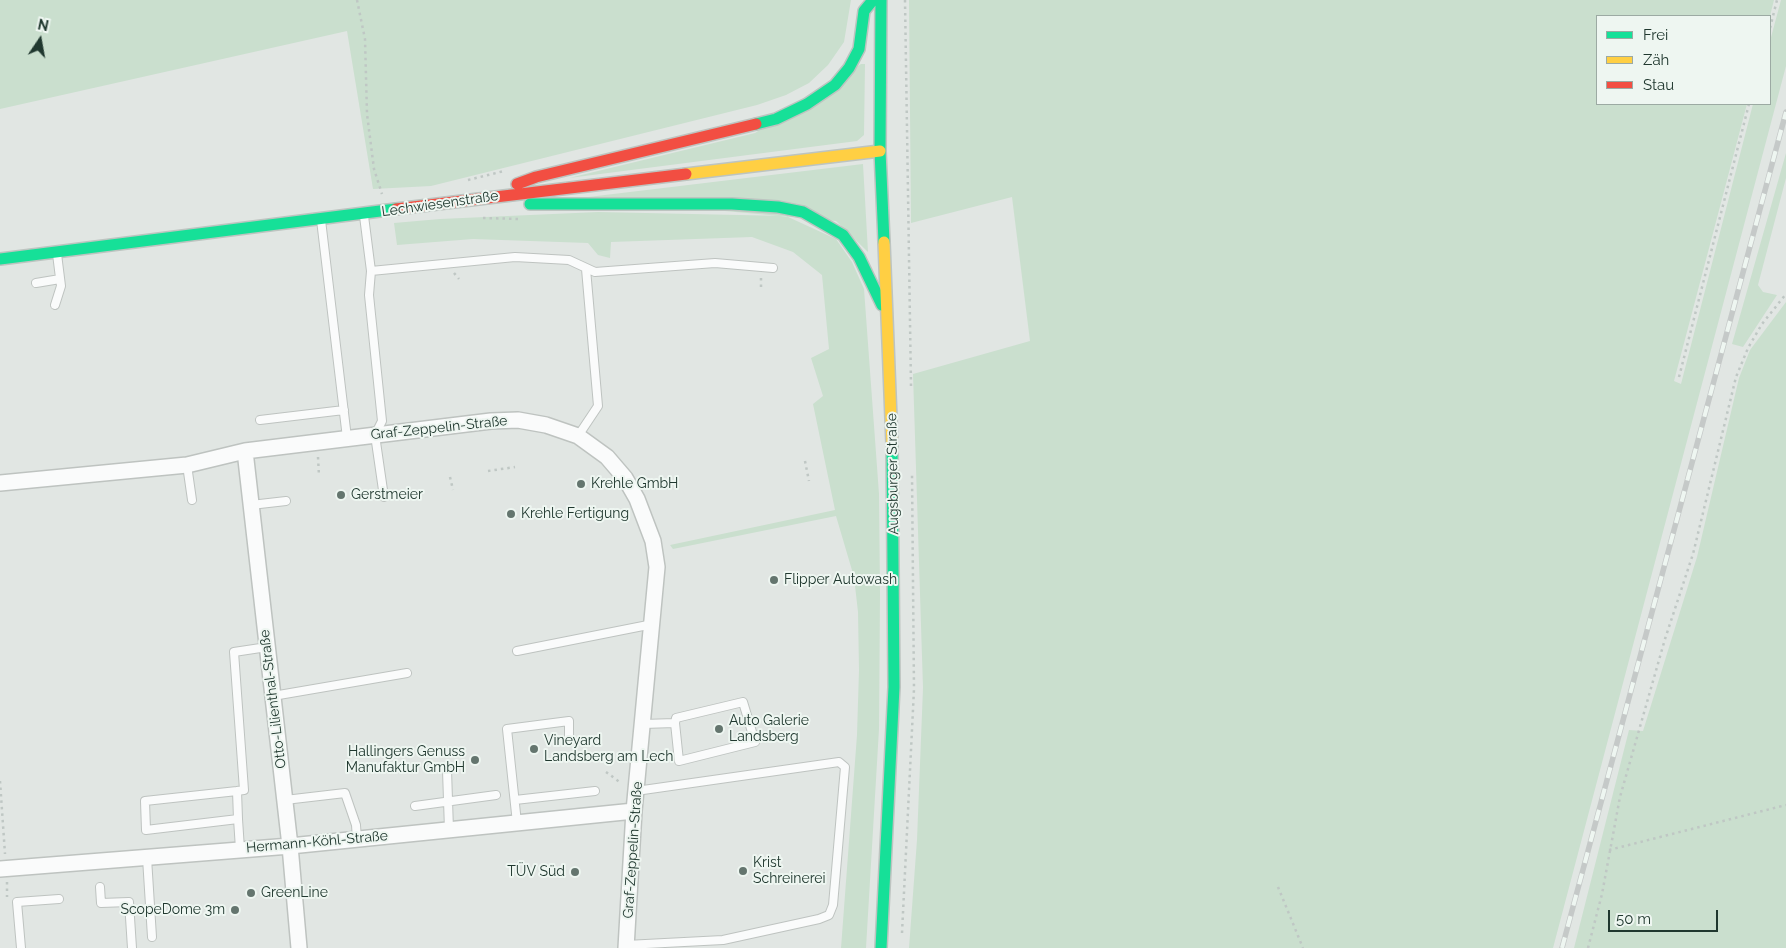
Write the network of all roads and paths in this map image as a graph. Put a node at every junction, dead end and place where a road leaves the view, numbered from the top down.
1 (357, 0) edge
2 (873, 0) edge
3 (881, 0) edge
4 (1777, 0) edge
5 (1771, 24) edge
6 (1749, 105) edge
7 (880, 151) junction
8 (507, 170) dead end
9 (460, 182) dead end
10 (484, 198) junction
11 (445, 203) junction
12 (386, 211) junction
13 (364, 214) junction
14 (474, 218) dead end
15 (522, 219) dead end
16 (321, 220) junction
17 (57, 252) junction
18 (0, 259) edge
19 (773, 268) dead end
20 (586, 269) junction
21 (371, 271) junction
22 (60, 279) junction
23 (36, 283) dead end
24 (1786, 294) edge
25 (56, 305) dead end
26 (887, 316) junction
27 (1679, 377) dead end
28 (344, 410) junction
29 (260, 420) dead end
30 (375, 435) junction
31 (578, 436) junction
32 (347, 438) junction
33 (316, 442) junction
34 (245, 451) junction
35 (805, 461) dead end
36 (187, 465) junction
37 (515, 467) dead end
38 (488, 471) dead end
39 (320, 476) dead end
40 (450, 477) dead end
41 (810, 481) dead end
42 (0, 483) edge
43 (453, 490) dead end
44 (384, 497) dead end
45 (192, 500) dead end
46 (286, 501) dead end
47 (251, 505) junction
48 (653, 624) junction
49 (267, 647) junction
50 (518, 651) dead end
51 (407, 673) dead end
52 (273, 696) junction
53 (643, 724) junction
54 (675, 724) junction
55 (569, 738) dead end
56 (447, 770) dead end
57 (606, 772) dead end
58 (595, 791) dead end
59 (620, 791) dead end
60 (636, 791) junction
61 (237, 792) junction
62 (496, 795) dead end
63 (285, 800) junction
64 (515, 800) junction
65 (448, 802) junction
66 (1786, 805) edge
67 (415, 806) dead end
68 (634, 811) junction
69 (238, 819) junction
70 (517, 823) junction
71 (449, 830) junction
72 (357, 839) junction
73 (290, 846) junction
74 (240, 849) junction
75 (1609, 850) junction
76 (147, 858) junction
77 (0, 869) edge
78 (1278, 887) dead end
79 (100, 888) dead end
80 (59, 899) dead end
81 (152, 937) dead end
82 (626, 946) edge
83 (21, 948) edge
84 (132, 948) edge
85 (299, 948) edge
86 (881, 948) edge
87 (1303, 948) edge
88 (1588, 948) edge

1 - 12 path
2 - 10 main road
3 - 7 main road, Augsburger Straße
4 - 5 path
6 - 27 path
7 - 10 main road, Lechwiesenstraße
7 - 26 main road, Augsburger Straße
8 - 9 path
10 - 11 main road, Lechwiesenstraße
11 - 12 main road, Lechwiesenstraße
11 - 26 main road
12 - 13 main road, Lechwiesenstraße
13 - 16 main road, Lechwiesenstraße
13 - 21 lane
14 - 15 path
16 - 17 main road, Lechwiesenstraße
16 - 28 lane
17 - 18 main road, Lechwiesenstraße
17 - 22 lane
19 - 20 lane
20 - 21 lane
20 - 31 lane
21 - 30 lane
22 - 23 lane
22 - 25 lane
24 - 75 path
26 - 86 main road, Augsburger Straße
28 - 29 lane
28 - 32 lane
30 - 31 street, Graf-Zeppelin-Straße
30 - 32 street, Graf-Zeppelin-Straße
30 - 44 lane
31 - 48 street, Graf-Zeppelin-Straße
32 - 33 street, Graf-Zeppelin-Straße
33 - 34 street, Graf-Zeppelin-Straße
33 - 39 path
34 - 36 street, Graf-Zeppelin-Straße
34 - 47 street, Otto-Lilienthal-Straße
35 - 41 path
36 - 42 street, Graf-Zeppelin-Straße
36 - 45 lane
37 - 38 path
40 - 43 path
46 - 47 lane
47 - 49 street, Otto-Lilienthal-Straße
48 - 50 lane
48 - 53 street, Graf-Zeppelin-Straße
49 - 52 street, Otto-Lilienthal-Straße
49 - 61 lane
51 - 52 lane
52 - 63 street, Otto-Lilienthal-Straße
53 - 54 lane
53 - 60 street, Graf-Zeppelin-Straße
54 - 54 lane
55 - 64 lane
56 - 65 lane
57 - 59 path
58 - 64 lane
60 - 68 street, Graf-Zeppelin-Straße
60 - 82 lane
61 - 69 lane
61 - 69 lane
62 - 65 lane
63 - 72 lane
63 - 73 street, Otto-Lilienthal-Straße
64 - 70 lane
65 - 67 lane
65 - 71 lane
66 - 75 path
68 - 70 street, Hermann-Köhl-Straße
68 - 82 street, Graf-Zeppelin-Straße
69 - 74 lane
70 - 71 street, Hermann-Köhl-Straße
71 - 72 street, Hermann-Köhl-Straße
72 - 73 street, Hermann-Köhl-Straße
73 - 74 street, Hermann-Köhl-Straße
73 - 85 street, Otto-Lilienthal-Straße
74 - 76 street, Hermann-Köhl-Straße
75 - 88 path
76 - 77 street, Hermann-Köhl-Straße
76 - 81 lane
78 - 87 path
79 - 84 lane
80 - 83 lane

